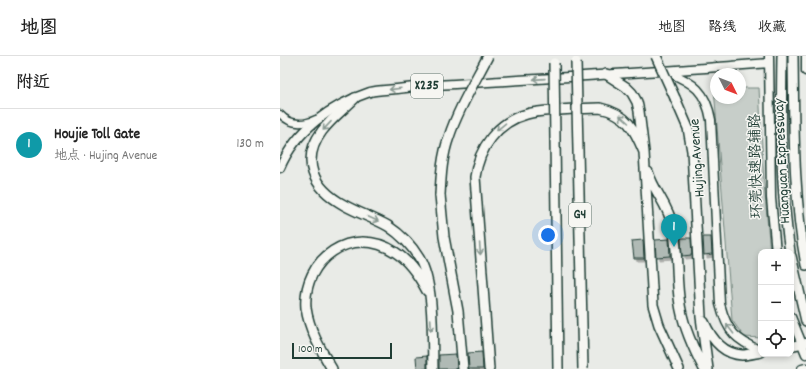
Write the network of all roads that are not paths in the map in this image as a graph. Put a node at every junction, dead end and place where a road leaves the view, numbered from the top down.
1 (488, 56) edge
2 (656, 56) edge
3 (782, 56) edge
4 (793, 56) edge
5 (806, 56) edge
6 (576, 59) edge
7 (554, 60) edge
8 (769, 60) edge
9 (806, 71) edge
10 (668, 72) junction
11 (606, 74) junction
12 (355, 98) junction
13 (280, 114) edge
14 (319, 118) junction
15 (644, 156) junction
16 (280, 168) edge
17 (776, 249) edge
18 (790, 249) edge
19 (806, 265) edge
20 (794, 269) edge
21 (430, 298) junction
22 (701, 317) junction
23 (793, 321) edge
24 (806, 321) edge
25 (804, 344) edge
26 (794, 346) edge
27 (758, 350) edge
28 (758, 352) edge
29 (806, 354) edge
30 (806, 368) edge
31 (332, 369) edge
32 (433, 369) edge
33 (463, 369) edge
34 (489, 369) edge
35 (558, 369) edge
36 (583, 369) edge
37 (679, 369) edge
38 (704, 369) edge
39 (708, 369) edge
40 (802, 369) edge

1 - 33 highway, bridge
2 - 22 highway, bridge
3 - 18 highway, Huanguan Expressway
4 - 19 highway, Huanguan Expressway
5 - 9 main road
6 - 36 highway, G4, bridge
7 - 35 highway, G4, bridge
8 - 10 main road
8 - 17 main road, 环莞快速路辅路
10 - 11 main road, Hujing Avenue / X235
27 -> 10 main road, Hujing Avenue / X235
11 -> 12 main road, Hujing Avenue / X235
11 - 15 highway
12 - 14 main road, Hujing Avenue / X235
12 -> 21 highway
13 - 14 street
14 - 16 main road, Hujing Avenue / X235
15 -> 34 highway
15 - 37 highway
15 - 38 highway
20 - 24 highway
21 - 31 highway
21 -> 32 highway
22 - 28 highway
22 - 39 highway
23 - 25 main road
25 - 26 main road
25 - 29 main road
30 - 40 main road

